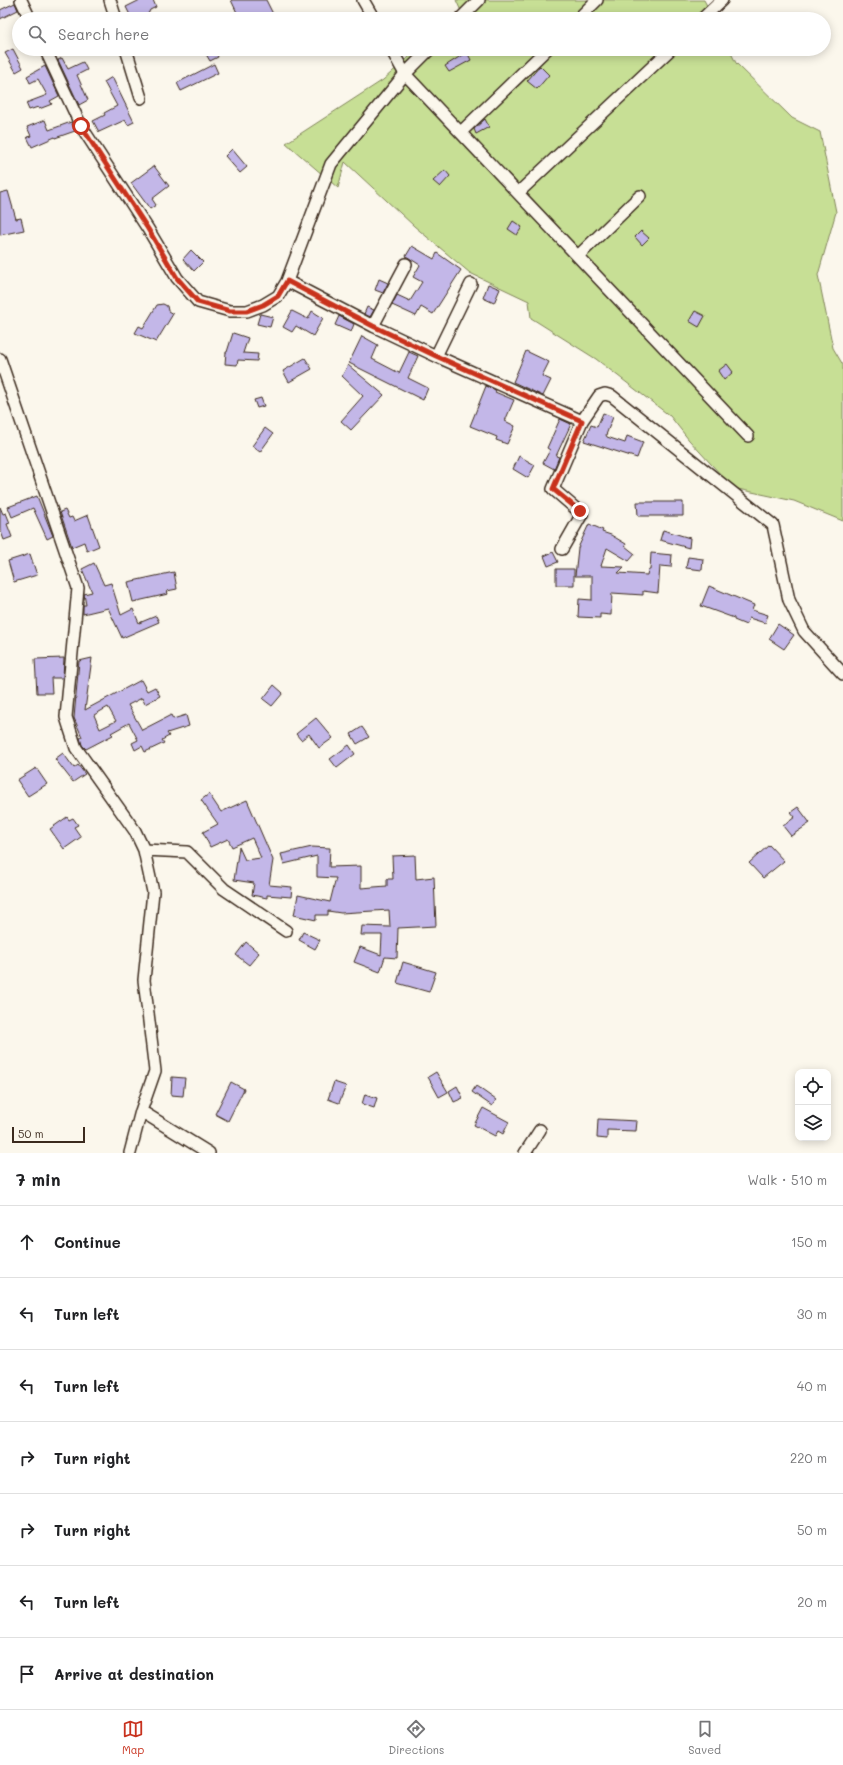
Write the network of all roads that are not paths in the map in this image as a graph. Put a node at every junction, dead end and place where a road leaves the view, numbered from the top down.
1 (21, 0) edge
2 (110, 0) edge
3 (363, 0) edge
4 (480, 0) edge
5 (598, 0) edge
6 (722, 0) edge
7 (27, 12) edge
8 (114, 12) edge
9 (370, 12) edge
10 (467, 12) edge
11 (585, 12) edge
12 (709, 12) edge
13 (47, 56) edge
14 (128, 56) edge
15 (395, 56) edge
16 (423, 56) edge
17 (540, 56) edge
18 (664, 56) edge
19 (405, 74) junction
20 (141, 98) dead end
21 (460, 132) junction
22 (518, 193) junction
23 (640, 196) dead end
24 (578, 256) junction
25 (406, 264) dead end
26 (287, 281) junction
27 (471, 284) dead end
28 (373, 326) junction
29 (436, 356) junction
30 (0, 358) edge
31 (582, 421) junction
32 (748, 436) dead end
33 (562, 549) dead end
34 (843, 674) edge
35 (144, 850) junction
36 (286, 931) dead end
37 (141, 1111) junction
38 (540, 1130) dead end
39 (130, 1153) edge
40 (209, 1153) edge
41 (525, 1153) edge

1 - 7 street
2 - 8 street
3 - 9 street
4 - 10 street
5 - 11 street
6 - 12 street
13 - 26 street
14 - 20 street
15 - 19 street
16 - 19 street
17 - 21 street
18 - 22 street
19 - 21 street
19 - 26 street
21 - 22 street
22 - 24 street
23 - 24 street
24 - 32 street
25 - 28 street
26 - 28 street
27 - 29 street
28 - 29 street
29 - 31 street
30 - 35 street
31 - 33 street
31 - 34 street
35 - 36 street
35 - 37 street
37 - 39 street
37 - 40 street
38 - 41 street

